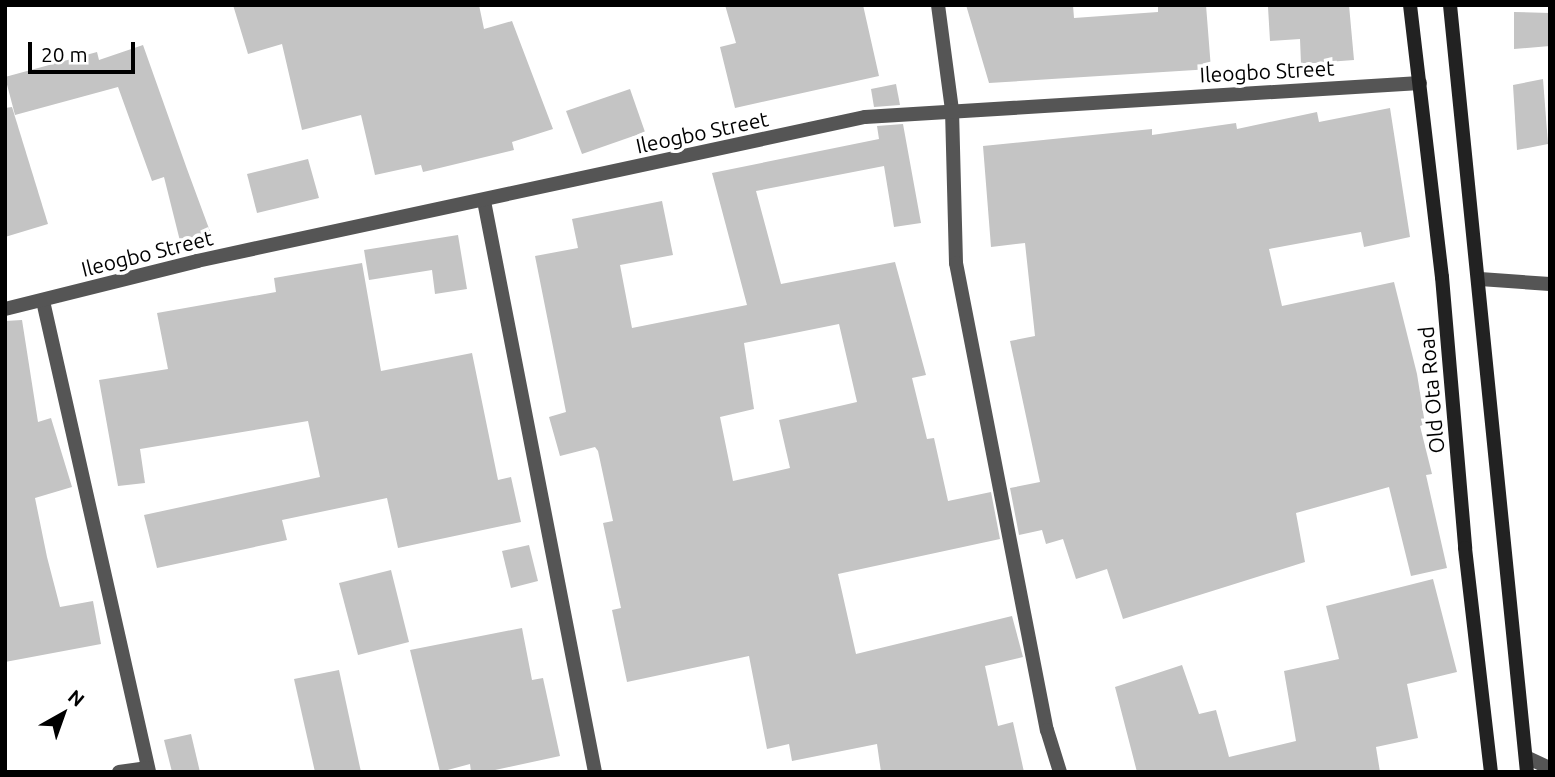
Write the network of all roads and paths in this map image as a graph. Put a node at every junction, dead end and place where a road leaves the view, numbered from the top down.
1 (939, 5) edge
2 (1410, 5) edge
3 (1451, 5) edge
4 (1420, 83) junction
5 (951, 110) junction
6 (484, 201) junction
7 (1480, 279) junction
8 (1550, 284) edge
9 (43, 301) junction
10 (5, 309) edge
11 (1527, 764) edge
12 (1550, 768) edge
13 (148, 770) edge
14 (119, 772) edge
15 (595, 772) edge
16 (1060, 772) edge
17 (1491, 772) edge

1 - 5 street
2 - 4 street, Old Ota Road
3 - 7 street
4 - 5 street, Ileogbo Street
4 - 17 street, Old Ota Road
5 - 6 street, Ileogbo Street
5 - 16 street
6 - 9 street, Ileogbo Street
6 - 15 street
7 - 8 street
7 - 11 street
9 - 10 street, Ileogbo Street
9 - 13 street
11 - 12 street
13 - 14 street

